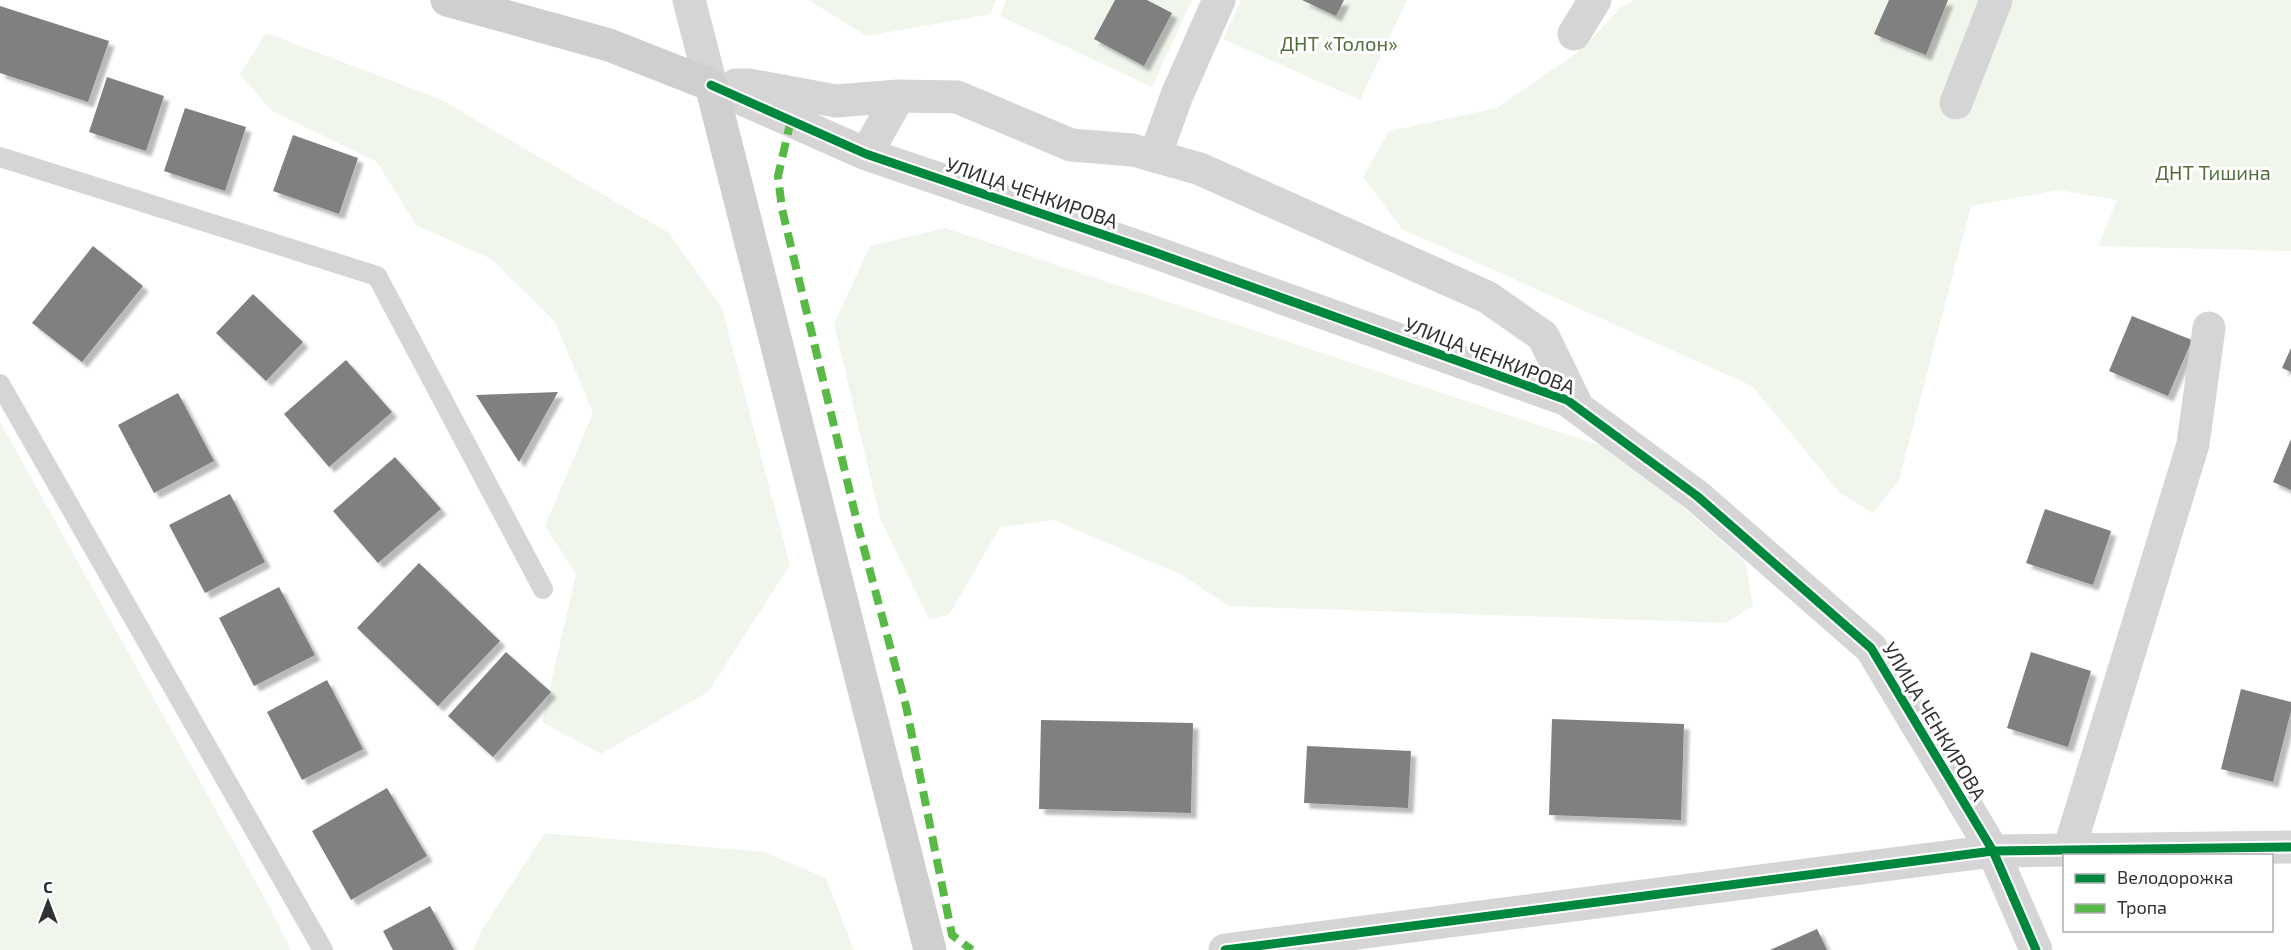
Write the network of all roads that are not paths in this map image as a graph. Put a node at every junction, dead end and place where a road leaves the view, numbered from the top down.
1 (447, 0) edge
2 (689, 0) edge
3 (1219, 0) edge
4 (1595, 0) edge
5 (1996, 0) edge
6 (1574, 34) dead end
7 (711, 85) junction
8 (898, 96) junction
9 (1956, 103) dead end
10 (866, 154) junction
11 (1155, 156) junction
12 (0, 157) edge
13 (2209, 328) dead end
14 (0, 384) edge
15 (1578, 408) junction
16 (543, 589) dead end
17 (2291, 847) edge
18 (2069, 850) junction
19 (1993, 851) junction
20 (1427, 938) edge
21 (323, 950) edge
22 (930, 950) edge
23 (1226, 950) edge
24 (2036, 950) edge

1 - 7 street
2 - 7 street
3 - 11 street
4 - 6 street
5 - 9 street
7 - 8 street
7 - 10 street, УЛИЦА ЧЕНКИРОВА
7 - 22 street
8 - 10 street
8 - 11 street
10 - 15 street, УЛИЦА ЧЕНКИРОВА
11 - 15 street
12 - 16 lane
13 - 18 street
14 - 21 lane
15 - 19 street, УЛИЦА ЧЕНКИРОВА
17 - 18 street
18 - 19 street
19 - 20 street
19 - 24 street, УЛИЦА ЧЕНКИРОВА
20 - 23 street

